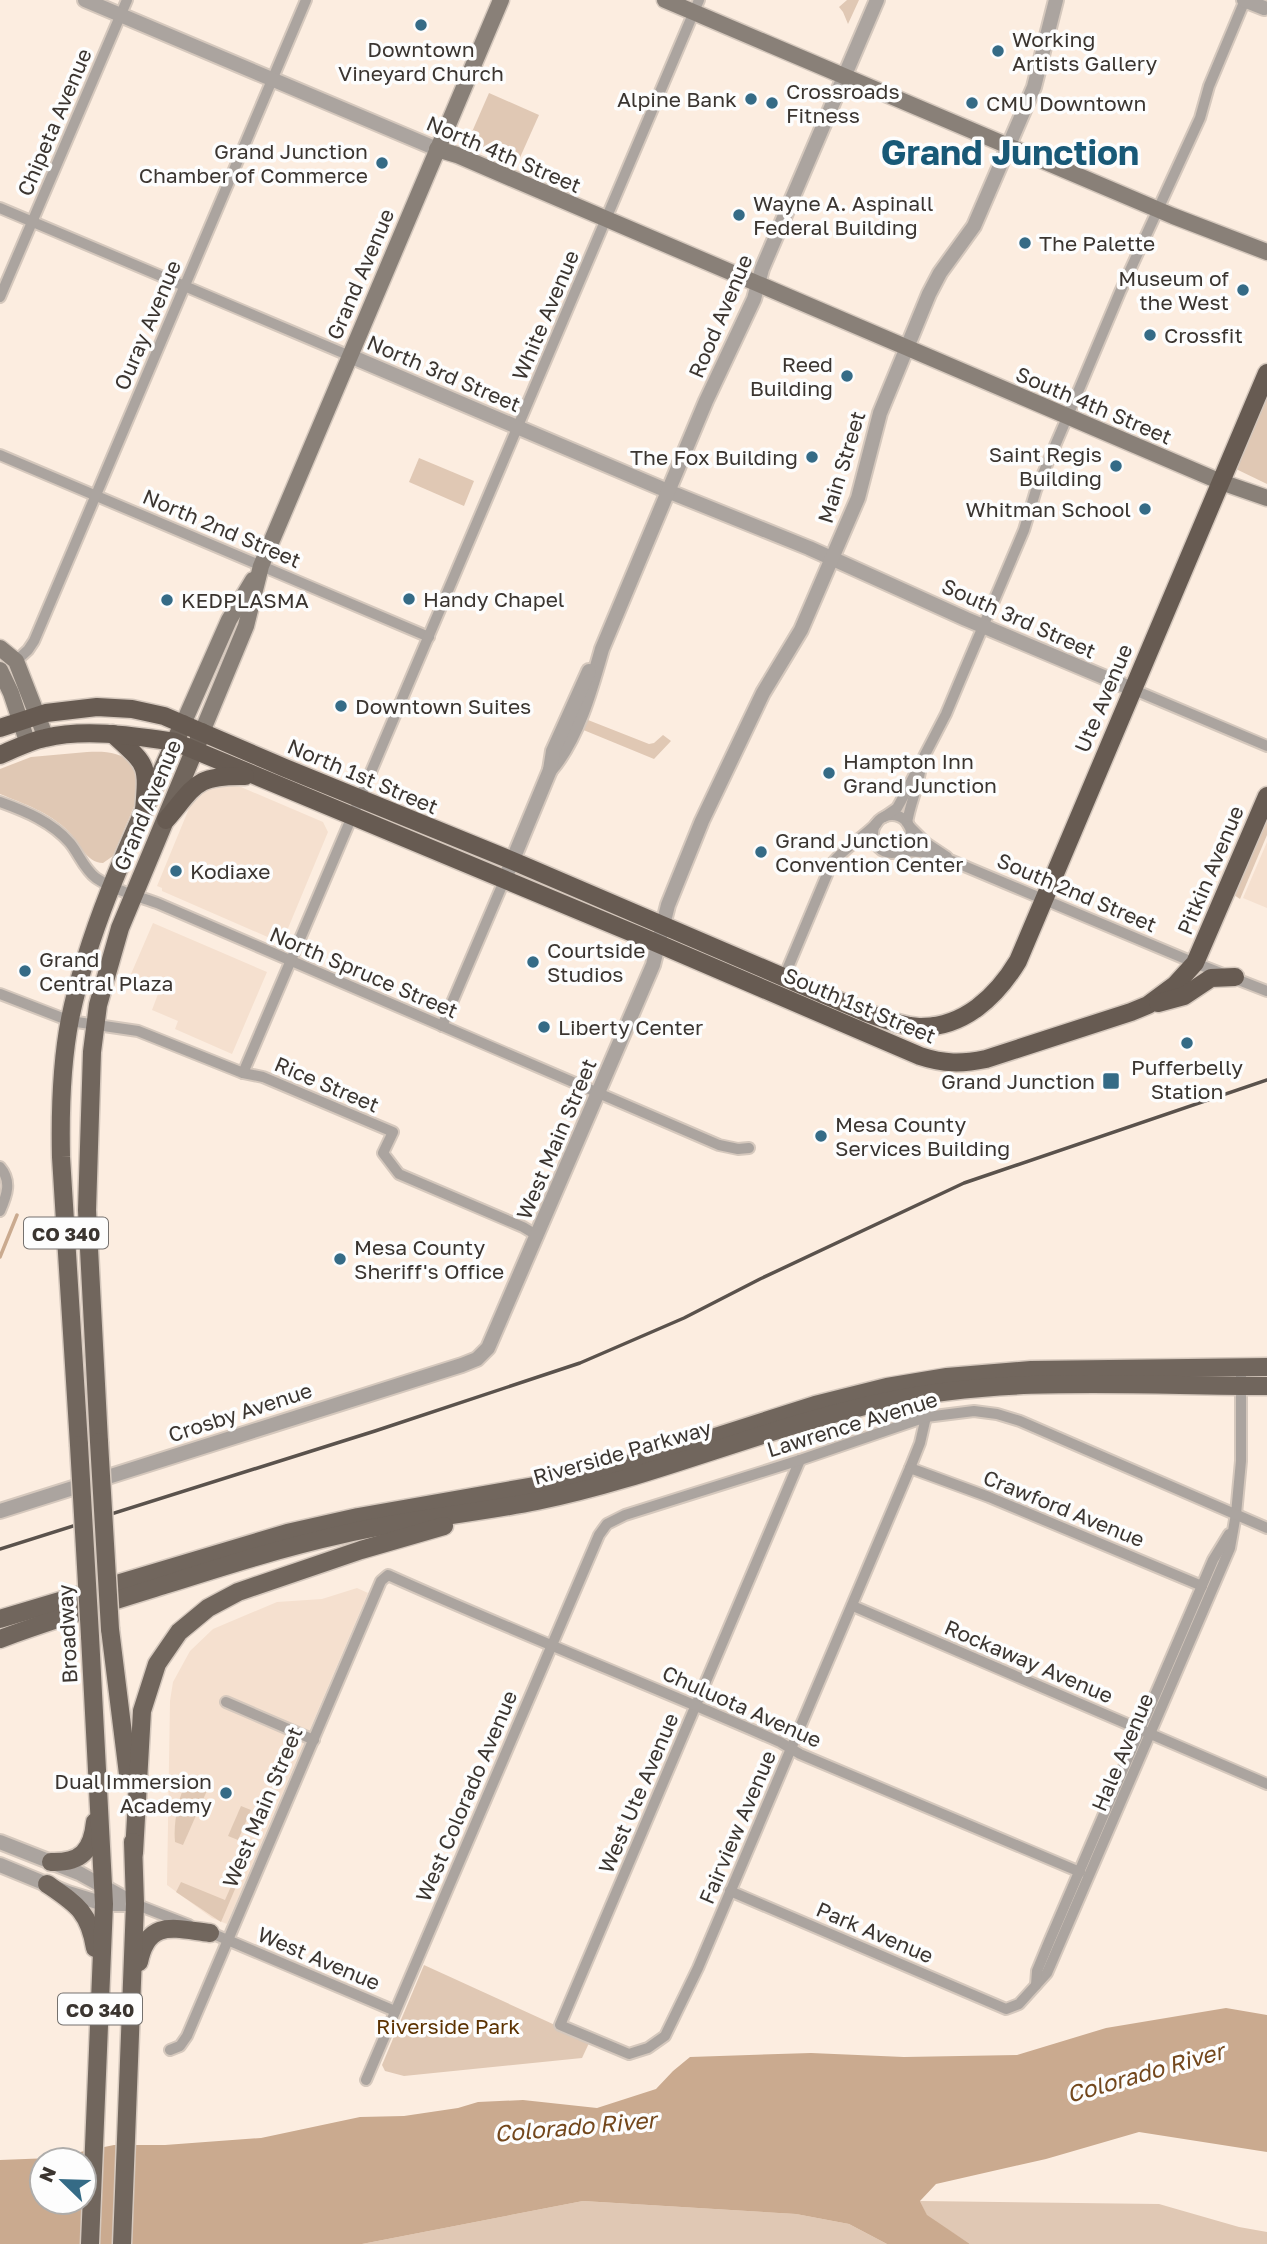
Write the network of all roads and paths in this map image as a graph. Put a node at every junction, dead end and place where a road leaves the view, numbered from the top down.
1 (85, 0) edge
2 (127, 0) edge
3 (306, 0) edge
4 (501, 0) edge
5 (665, 0) edge
6 (877, 0) edge
7 (1056, 0) edge
8 (1245, 0) edge
9 (697, 6) edge
10 (1266, 9) edge
11 (120, 15) junction
12 (845, 76) junction
13 (272, 80) junction
14 (1009, 146) junction
15 (437, 149) junction
16 (0, 208) edge
17 (1158, 209) junction
18 (606, 220) junction
19 (32, 222) junction
20 (1267, 252) edge
21 (758, 285) junction
22 (185, 286) junction
23 (0, 297) edge
24 (906, 348) junction
25 (350, 356) junction
26 (1267, 373) edge
27 (1067, 416) junction
28 (518, 428) junction
29 (0, 455) edge
30 (1221, 482) junction
31 (670, 492) junction
32 (96, 496) junction
33 (1267, 498) edge
34 (833, 559) junction
35 (261, 566) junction
36 (984, 626) junction
37 (429, 637) junction
38 (0, 648) edge
39 (16, 661) junction
40 (0, 670) edge
41 (1132, 689) junction
42 (38, 716) junction
43 (20, 721) junction
44 (183, 724) junction
45 (0, 728) edge
46 (202, 733) junction
47 (113, 734) junction
48 (46, 738) junction
49 (175, 742) junction
50 (28, 744) junction
51 (1267, 746) edge
52 (194, 751) junction
53 (0, 755) edge
54 (922, 761) junction
55 (255, 776) junction
56 (1267, 796) edge
57 (360, 799) junction
58 (0, 802) edge
59 (144, 811) junction
60 (352, 817) junction
61 (166, 820) junction
62 (881, 820) junction
63 (908, 824) junction
64 (852, 847) junction
65 (882, 850) junction
66 (900, 851) junction
67 (950, 860) junction
68 (513, 861) junction
69 (504, 881) junction
70 (113, 887) junction
71 (134, 895) junction
72 (1043, 900) junction
73 (663, 925) junction
74 (659, 944) junction
75 (291, 961) junction
76 (1195, 963) junction
77 (784, 977) junction
78 (1235, 977) junction
79 (1267, 991) edge
80 (0, 994) edge
81 (1148, 1005) junction
82 (955, 1020) joint
83 (70, 1021) junction
84 (95, 1024) junction
85 (442, 1026) junction
86 (243, 1073) junction
87 (598, 1094) junction
88 (749, 1148) dead end
89 (2, 1169) edge
90 (0, 1211) edge
91 (538, 1236) junction
92 (488, 1348) joint
93 (1241, 1367) junction
94 (1267, 1367) edge
95 (1241, 1386) junction
96 (1267, 1386) edge
97 (926, 1417) junction
98 (800, 1460) junction
99 (910, 1468) junction
100 (538, 1501) junction
101 (0, 1511) edge
102 (1237, 1514) junction
103 (602, 1528) joint
104 (1267, 1528) edge
105 (1232, 1529) junction
106 (388, 1575) joint
107 (1202, 1586) junction
108 (853, 1606) junction
109 (0, 1619) edge
110 (0, 1639) edge
111 (552, 1644) junction
112 (226, 1702) dead end
113 (696, 1705) junction
114 (1146, 1732) junction
115 (314, 1740) junction
116 (791, 1748) junction
117 (99, 1773) junction
118 (1267, 1784) edge
119 (0, 1842) edge
120 (134, 1853) junction
121 (51, 1862) junction
122 (0, 1864) edge
123 (1080, 1872) junction
124 (47, 1884) junction
125 (104, 1885) junction
126 (730, 1891) junction
127 (104, 1904) junction
128 (135, 1904) junction
129 (210, 1933) junction
130 (228, 1939) junction
131 (1036, 1985) junction
132 (1006, 2009) joint
133 (395, 2011) junction
134 (99, 2016) junction
135 (131, 2024) junction
136 (648, 2048) joint
137 (170, 2050) dead end
138 (366, 2080) dead end
139 (90, 2244) edge
140 (122, 2244) edge

1 - 11 street, North 4th Street
2 - 11 street, Chipeta Avenue
3 - 13 street, Ouray Avenue
4 - 15 main road, Grand Avenue
5 - 9 main road
6 - 12 street, Rood Avenue
7 - 14 street, Main Street
8 - 10 street
8 - 17 street
9 - 12 main road
9 - 18 street, White Avenue
11 - 13 street, North 4th Street
11 - 19 street, Chipeta Avenue
12 - 14 main road
12 - 21 street, Rood Avenue
13 - 15 street, North 4th Street
13 - 22 street, Ouray Avenue
14 - 17 main road
14 - 24 street, Main Street
15 - 18 main road, North 4th Street
15 - 25 main road, Grand Avenue
16 - 19 street, North 3rd Street
17 - 20 main road
17 - 27 street
18 - 21 main road, North 4th Street
18 - 28 street, White Avenue
19 - 22 street, North 3rd Street
19 - 23 street, Chipeta Avenue
21 - 24 main road, North 4th Street
21 - 31 street, Rood Avenue
22 - 25 street, North 3rd Street
22 - 32 street, Ouray Avenue
24 - 27 main road, South 4th Street
24 - 34 street, Main Street
25 - 28 street, North 3rd Street
25 - 35 main road, Grand Avenue
26 - 30 highway, Ute Avenue
27 - 30 main road, South 4th Street
27 - 36 street
28 - 31 street, North 3rd Street
28 - 37 street, White Avenue
29 - 32 street, North 2nd Street
30 - 33 main road, South 4th Street
30 - 41 highway, Ute Avenue
31 - 34 street, North 3rd Street
31 - 68 street, Rood Avenue
32 - 35 street, North 2nd Street
32 - 39 street, Ouray Avenue
34 - 36 street, South 3rd Street
34 - 73 street, Main Street
35 - 37 street, North 2nd Street
35 - 44 main road, Grand Avenue
35 - 46 main road, Grand Avenue
36 - 41 street, South 3rd Street
36 - 54 street
37 - 57 street, White Avenue
38 - 39 main road
39 - 42 main road
40 - 43 main road
41 - 51 street, South 3rd Street
41 - 72 highway, Ute Avenue
42 - 43 highway, North 1st Street
42 - 44 highway, North 1st Street
42 - 48 main road
43 - 45 highway, North 1st Street
43 - 50 main road
44 - 46 highway, North 1st Street
44 - 49 main road, CO 340
46 - 52 main road, Grand Avenue / CO 340
46 - 57 highway, North 1st Street
47 - 48 highway, North 1st Street
47 - 49 highway, North 1st Street
47 - 59 highway
48 - 50 highway, North 1st Street
49 - 52 highway, North 1st Street
49 - 59 main road, CO 340
50 - 53 highway, North 1st Street
52 - 55 highway, North 1st Street
52 - 61 main road, Grand Avenue / CO 340
54 - 62 street
54 - 63 street
55 - 60 highway, North 1st Street
55 - 61 highway
56 - 76 highway, Pitkin Avenue
57 - 60 street, White Avenue
57 - 68 highway, North 1st Street
58 - 70 street, North Spruce Street
59 - 70 main road, CO 340
60 - 69 highway, North 1st Street
60 - 75 street, White Avenue
61 - 71 main road, Grand Avenue / CO 340
62 - 63 street
62 - 64 street
62 - 65 street
63 - 66 street
63 - 67 street, South 2nd Street
64 - 65 street
64 - 77 street
65 - 66 street
66 - 67 street, South 2nd Street
67 - 72 street, South 2nd Street
68 - 69 street, Rood Avenue
68 - 73 highway, North 1st Street
69 - 74 highway, North 1st Street
69 - 85 street
70 - 71 street, North Spruce Street
70 - 83 main road, CO 340
71 - 75 street, North Spruce Street
71 - 84 main road, Grand Avenue / CO 340
72 - 76 street, South 2nd Street
72 - 82 highway, Ute Avenue
73 - 74 street, Main Street
73 - 77 highway, South 1st Street
74 - 81 highway, South 1st Street
74 - 87 street, West Main Street
75 - 85 street, North Spruce Street
75 - 86 street, White Avenue
76 - 78 street, South 2nd Street
76 - 81 highway, South 1st Street
77 - 82 highway, South 1st Street
78 - 79 street, South 2nd Street
78 - 81 highway
80 - 83 street, Rice Street
83 - 84 street, Rice Street
83 - 117 main road, Broadway / CO 340, bridge
84 - 86 street, Rice Street
84 - 120 main road, Broadway / CO 340, bridge
85 - 87 street, North Spruce Street
86 - 91 street, Rice Street
87 - 88 street, North Spruce Street
87 - 91 street, West Main Street
89 - 90 street
91 - 92 street, West Main Street
92 - 101 street, Crosby Avenue
93 - 94 main road, Riverside Parkway
93 - 95 street, Hale Avenue
93 - 109 main road, Riverside Parkway
95 - 96 main road, Riverside Parkway
95 - 100 main road, Riverside Parkway
95 - 102 street, Hale Avenue
97 - 98 street, Lawrence Avenue
97 - 99 street, Fairview Avenue
97 - 102 street, Lawrence Avenue
98 - 103 street, Lawrence Avenue
98 - 113 street, West Ute Avenue
99 - 107 street, Crawford Avenue
99 - 108 street, Fairview Avenue
100 - 110 main road, Riverside Parkway
100 - 120 main road
102 - 104 street, Lawrence Avenue
102 - 105 street, Hale Avenue
103 - 111 street, West Colorado Avenue
105 - 107 street, Hale Avenue
105 - 114 street, Hale Avenue
106 - 111 street, Chuluota Avenue
106 - 115 street, West Main Street
107 - 114 street, Hale Avenue
108 - 114 street, Rockaway Avenue
108 - 116 street, Fairview Avenue
111 - 113 street, Chuluota Avenue
111 - 133 street, West Colorado Avenue
112 - 115 street
113 - 116 street, Chuluota Avenue
113 - 136 street, West Ute Avenue
114 - 118 street, Rockaway Avenue
114 - 123 street, Hale Avenue
114 - 131 street, Hale Avenue
115 - 130 street, West Main Street
116 - 123 street, Chuluota Avenue
116 - 126 street, Fairview Avenue
117 - 121 main road
117 - 125 main road, Broadway / CO 340
119 - 121 street
120 - 128 main road, Broadway / CO 340
121 - 125 street
122 - 124 street
123 - 131 street, Hale Avenue
124 - 127 street
124 - 134 main road
125 - 127 main road, Broadway / CO 340
125 - 128 street
126 - 132 street, Park Avenue
126 - 136 street, Fairview Avenue
127 - 128 street
127 - 134 main road, Broadway / CO 340
128 - 129 street, West Avenue
128 - 135 main road, Broadway / CO 340
129 - 130 street, West Avenue
129 - 135 main road
130 - 133 street, West Avenue
130 - 137 street, West Main Street
131 - 132 street, Hale Avenue
133 - 138 street, West Colorado Avenue
134 - 139 main road, Broadway / CO 340
135 - 140 main road, Broadway / CO 340

